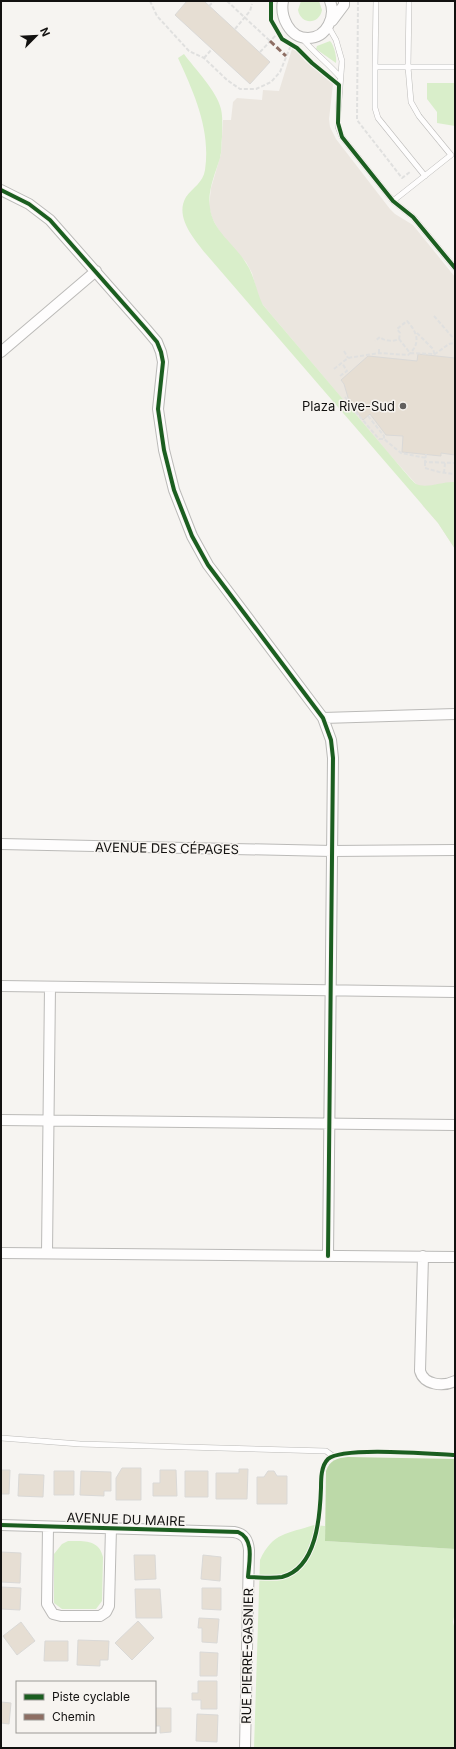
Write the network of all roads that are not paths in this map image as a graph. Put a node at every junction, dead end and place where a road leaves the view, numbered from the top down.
1 (283, 1) edge
2 (330, 1) edge
3 (344, 1) edge
4 (376, 1) edge
5 (409, 1) edge
6 (328, 26) junction
7 (301, 36) junction
8 (408, 66) junction
9 (375, 67) junction
10 (455, 67) edge
11 (340, 77) junction
12 (425, 176) junction
13 (1, 190) edge
14 (393, 201) junction
15 (455, 268) edge
16 (96, 271) junction
17 (1, 352) edge
18 (455, 714) edge
19 (323, 718) junction
20 (1, 844) edge
21 (332, 850) junction
22 (455, 850) edge
23 (1, 986) edge
24 (50, 987) junction
25 (331, 990) junction
26 (455, 992) edge
27 (1, 1120) edge
28 (49, 1121) junction
29 (329, 1123) junction
30 (455, 1125) edge
31 (1, 1253) edge
32 (47, 1253) junction
33 (328, 1256) junction
34 (423, 1256) junction
35 (455, 1257) edge
36 (455, 1381) edge
37 (1, 1438) edge
38 (333, 1456) dead end
39 (1, 1526) edge
40 (48, 1527) junction
41 (111, 1528) junction
42 (248, 1540) joint
43 (245, 1748) edge

1 - 7 street
2 - 6 street
3 - 6 street
4 - 9 lane
5 - 8 lane
6 - 7 street
6 - 11 lane
7 - 11 lane
8 - 9 lane
8 - 10 lane
8 - 12 lane
9 - 12 lane
11 - 14 lane
12 - 14 lane
13 - 16 street
14 - 15 lane
16 - 17 street
16 - 19 street
18 - 19 street
19 - 21 street
20 - 21 street, AVENUE DES CÉPAGES
21 - 22 street, AVENUE DES CÉPAGES
21 - 25 street
23 - 24 street
24 - 25 street
24 - 28 street
25 - 26 street
25 - 29 street
27 - 28 street
28 - 29 street
28 - 32 street
29 - 30 street
29 - 33 street
31 - 32 street
32 - 33 street
33 - 34 street
34 - 35 street
34 - 36 street
37 - 38 lane
39 - 40 street, AVENUE DU MAIRE
40 - 41 street, AVENUE DU MAIRE
40 - 41 street, AVENUE DU MAIRE
41 - 42 street, AVENUE DU MAIRE
42 - 43 street, RUE PIERRE-GASNIER

